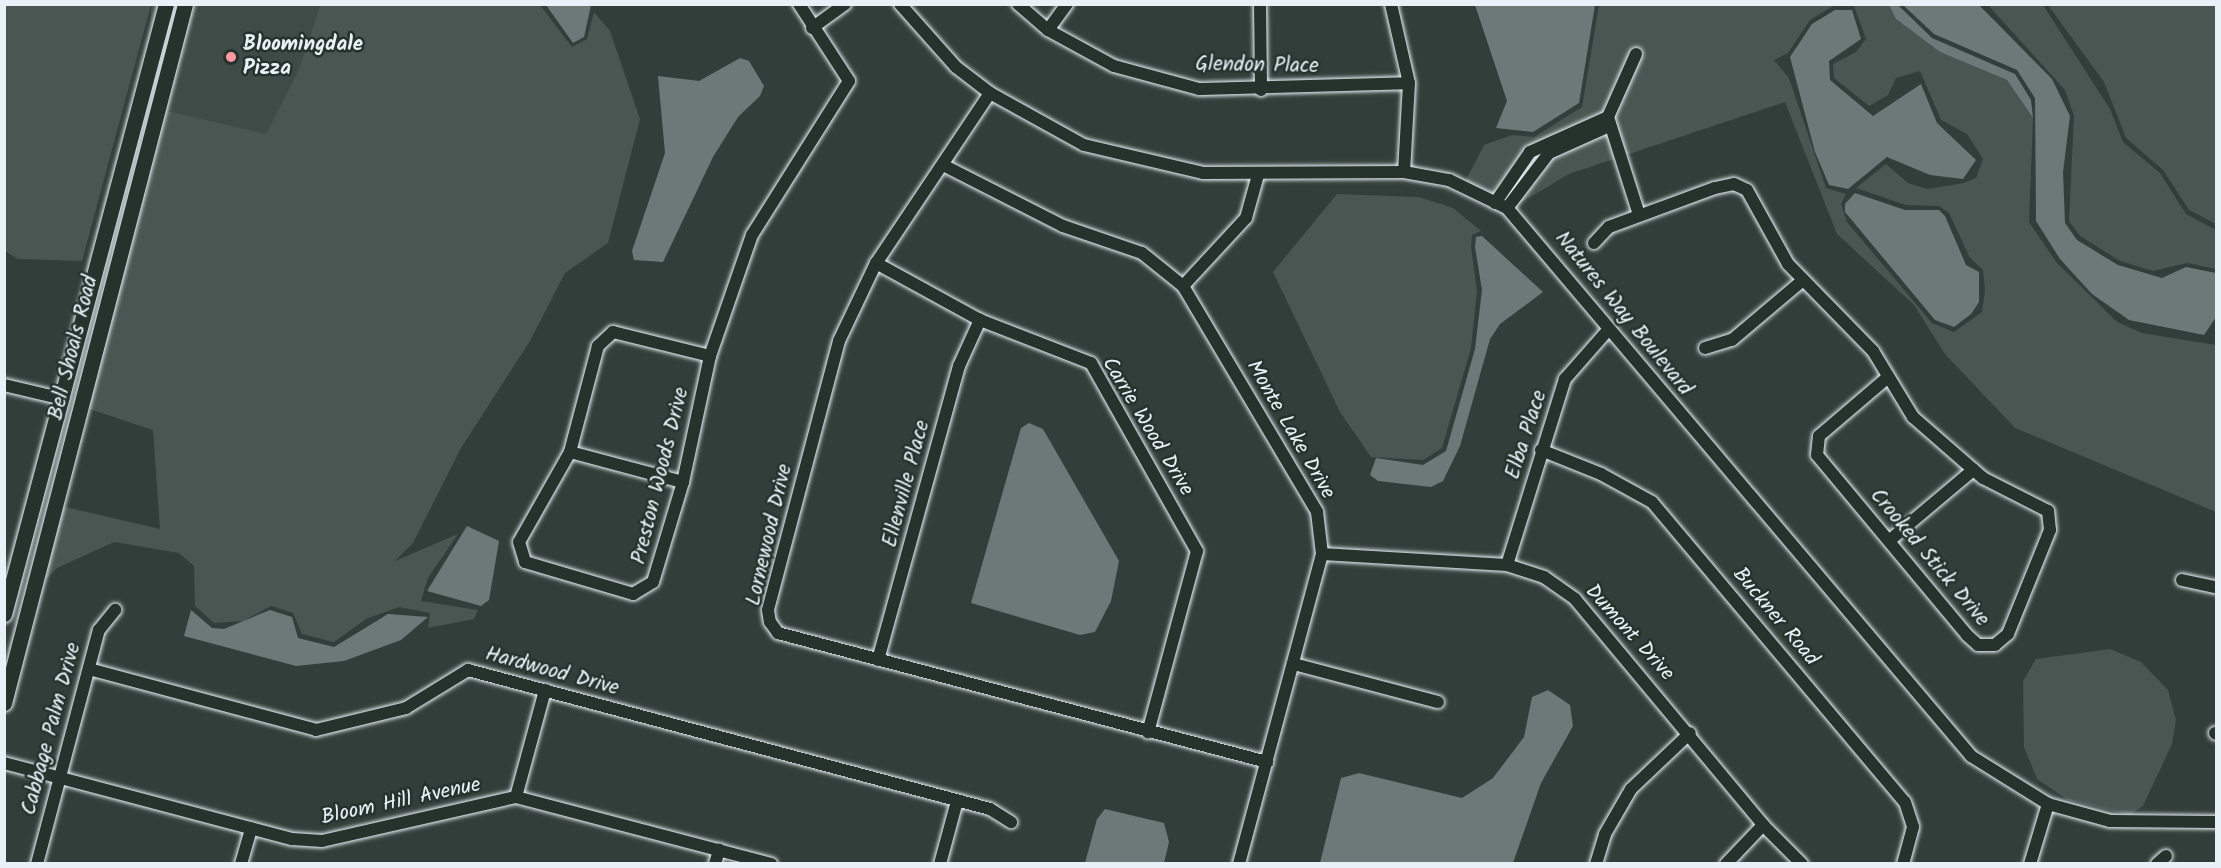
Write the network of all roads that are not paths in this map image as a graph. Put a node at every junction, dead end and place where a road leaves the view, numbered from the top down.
1 (166, 4) edge
2 (185, 4) edge
3 (799, 4) edge
4 (845, 4) edge
5 (900, 4) edge
6 (1018, 4) edge
7 (1067, 4) edge
8 (1260, 4) edge
9 (1391, 4) edge
10 (812, 28) junction
11 (1048, 30) junction
12 (1636, 54) dead end
13 (1409, 83) junction
14 (1261, 90) junction
15 (990, 93) junction
16 (1609, 122) junction
17 (945, 166) junction
18 (1404, 172) junction
19 (1513, 174) junction
20 (1258, 175) junction
21 (1526, 182) junction
22 (1501, 205) junction
23 (1640, 215) junction
24 (1594, 243) dead end
25 (876, 263) junction
26 (1803, 280) junction
27 (1183, 286) junction
28 (980, 320) junction
29 (1608, 330) junction
30 (1705, 348) dead end
31 (711, 357) junction
32 (1888, 377) junction
33 (4, 385) edge
34 (63, 399) junction
35 (1541, 450) junction
36 (570, 452) junction
37 (1973, 470) junction
38 (683, 482) junction
39 (1890, 540) junction
40 (1322, 554) junction
41 (1507, 564) junction
42 (2182, 580) dead end
43 (2217, 587) edge
44 (115, 610) dead end
45 (4, 614) edge
46 (879, 660) junction
47 (1294, 664) junction
48 (88, 669) junction
49 (545, 690) junction
50 (1438, 702) dead end
51 (4, 703) edge
52 (1148, 732) junction
53 (1690, 733) junction
54 (1267, 762) junction
55 (4, 763) edge
56 (60, 777) junction
57 (516, 797) junction
58 (957, 801) junction
59 (2048, 804) junction
60 (1011, 822) dead end
61 (2217, 822) edge
62 (1763, 825) junction
63 (250, 828) junction
64 (718, 850) junction
65 (37, 864) edge
66 (241, 864) edge
67 (715, 864) edge
68 (771, 864) edge
69 (940, 864) edge
70 (1239, 864) edge
71 (1596, 864) edge
72 (1726, 864) edge
73 (1802, 864) edge
74 (1903, 864) edge
75 (2030, 864) edge

1 - 34 main road, Bell Shoals Road
2 - 51 main road, Bell Shoals Road
3 - 10 street, Preston Woods Drive
4 - 10 street
5 - 15 street, Natures Way Boulevard
6 - 11 street, Glendon Place
7 - 11 street
8 - 14 street
9 - 13 street
10 - 31 street, Preston Woods Drive
11 - 14 street, Glendon Place
12 - 16 street
13 - 14 street, Glendon Place
13 - 18 street
15 - 17 street, Lornewood Drive
15 - 20 street, Natures Way Boulevard
16 - 19 street
16 - 21 street
16 - 23 street
17 - 25 street, Lornewood Drive
17 - 27 street, Monte Lake Drive
18 - 20 street, Natures Way Boulevard
18 - 22 street, Natures Way Boulevard
19 - 21 street
19 - 22 street
20 - 27 street
21 - 22 street
22 - 29 street, Natures Way Boulevard
23 - 24 street, Crooked Stick Drive
23 - 26 street, Crooked Stick Drive
25 - 28 street, Carrie Wood Drive
25 - 46 street, Lornewood Drive
26 - 30 street
26 - 32 street, Crooked Stick Drive
27 - 40 street, Monte Lake Drive
28 - 46 street, Ellenville Place
28 - 52 street, Carrie Wood Drive
29 - 35 street, Elba Place
29 - 59 street, Natures Way Boulevard
31 - 36 street, Preston Woods Drive
31 - 38 street, Preston Woods Drive
32 - 37 street, Crooked Stick Drive
32 - 39 street, Crooked Stick Drive
33 - 34 street
34 - 45 main road, Bell Shoals Road
35 - 41 street, Elba Place
35 - 74 street, Buckner Road
36 - 38 street
36 - 38 street, Preston Woods Drive
37 - 39 street
37 - 39 street, Crooked Stick Drive
40 - 41 street, Dumont Drive
40 - 47 street, Monte Lake Drive
41 - 53 street, Dumont Drive
42 - 43 street
44 - 48 street, Cabbage Palm Drive
46 - 52 street, Lornewood Drive
47 - 50 street
47 - 54 street, Monte Lake Drive
48 - 49 street, Hardwood Drive
48 - 56 street, Cabbage Palm Drive
49 - 57 street
49 - 58 street, Hardwood Drive
52 - 54 street, Lornewood Drive
53 - 62 street, Dumont Drive
53 - 71 street
54 - 70 street, Monte Lake Drive
55 - 56 street, Bloom Hill Avenue
56 - 63 street, Bloom Hill Avenue
56 - 65 street, Cabbage Palm Drive
57 - 63 street, Bloom Hill Avenue
57 - 64 street, Bloom Hill Avenue
58 - 60 street, Hardwood Drive
58 - 69 street
59 - 61 street, Natures Way Boulevard
59 - 75 street
62 - 72 street
62 - 73 street, Dumont Drive
63 - 66 street
64 - 67 street
64 - 68 street, Bloom Hill Avenue

